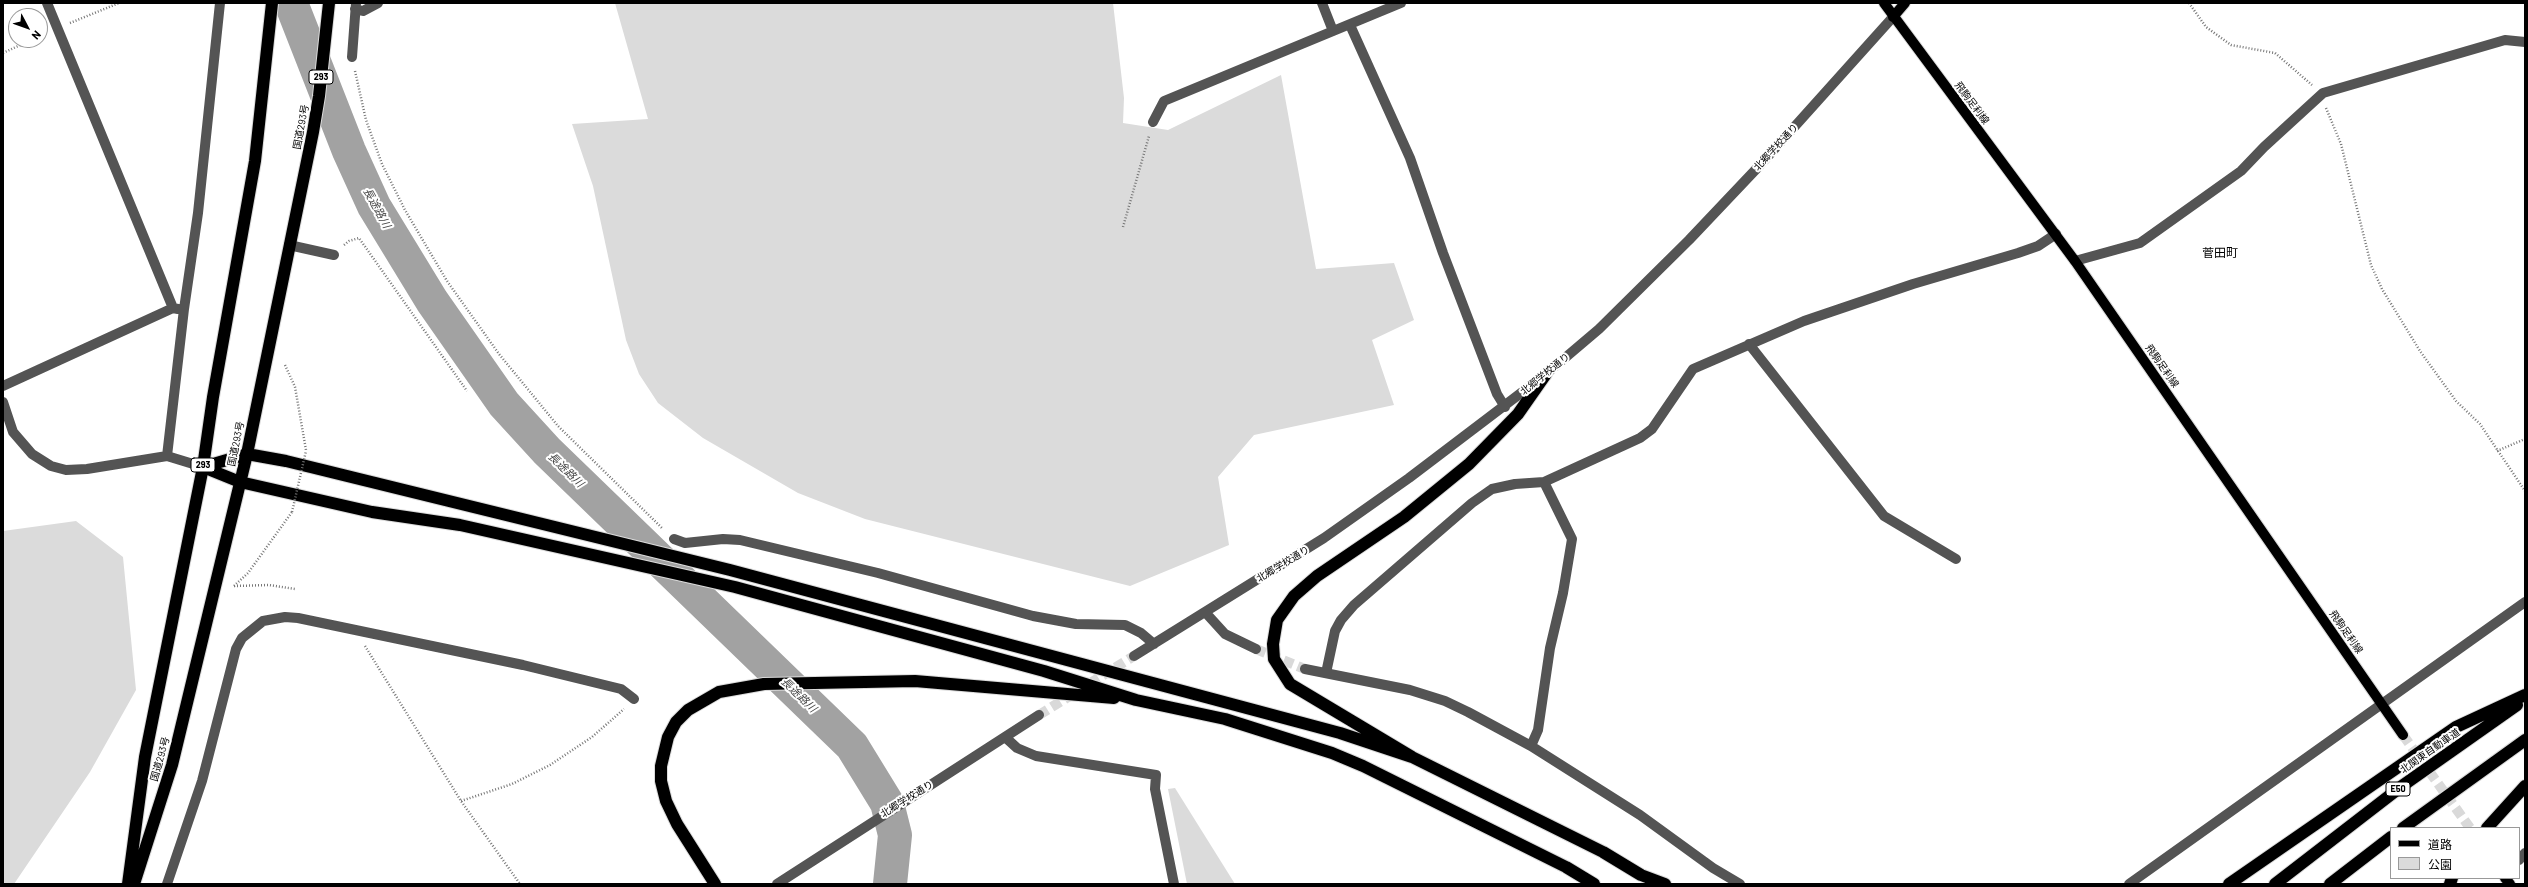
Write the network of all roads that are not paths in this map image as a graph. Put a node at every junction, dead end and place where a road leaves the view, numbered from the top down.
1 (48, 3) edge
2 (220, 3) edge
3 (272, 3) edge
4 (329, 3) edge
5 (378, 3) edge
6 (1322, 3) edge
7 (1401, 3) edge
8 (1884, 3) edge
9 (1905, 3) edge
10 (355, 6) edge
11 (1893, 17) junction
12 (1350, 25) junction
13 (1333, 31) junction
14 (2525, 42) edge
15 (352, 57) road end
16 (1153, 122) road end
17 (2056, 234) junction
18 (289, 245) junction
19 (334, 255) road end
20 (2075, 261) junction
21 (173, 308) junction
22 (184, 309) junction
23 (1749, 344) junction
24 (1546, 374) junction
25 (3, 386) edge
26 (3, 402) edge
27 (1505, 407) junction
28 (247, 454) junction
29 (167, 456) junction
30 (203, 466) junction
31 (240, 482) junction
32 (1544, 482) junction
33 (674, 539) road end
34 (1956, 559) dead end
35 (2525, 602) edge
36 (1205, 612) junction
37 (1154, 644) junction
38 (1256, 649) tunnel mouth
39 (1134, 656) tunnel mouth
40 (1305, 669) tunnel mouth
41 (1326, 674) junction
42 (2525, 695) edge
43 (634, 699) road end
44 (2525, 699) edge
45 (1136, 700) junction
46 (2382, 704) junction
47 (1039, 715) tunnel mouth
48 (2403, 735) tunnel mouth
49 (1005, 737) junction
50 (2525, 740) edge
51 (1531, 746) junction
52 (1412, 757) junction
53 (2525, 786) edge
54 (2404, 827) edge
55 (2488, 827) edge
56 (2390, 838) edge
57 (1641, 875) junction
58 (128, 884) edge
59 (134, 884) edge
60 (167, 884) edge
61 (715, 884) edge
62 (776, 884) edge
63 (1174, 884) edge
64 (1594, 884) edge
65 (1651, 884) edge
66 (1665, 884) edge
67 (1740, 884) edge
68 (2129, 884) edge
69 (2229, 884) edge
70 (2275, 884) edge
71 (2330, 884) edge

1 - 21 street
2 - 22 street
3 - 30 highway, 国道293号 / 293
4 - 18 highway, 国道293号 / 293
5 - 10 street
6 - 13 street
7 - 12 street
8 - 11 main road, 飛駒足利線
9 - 11 main road
10 - 15 street
11 - 17 main road, 飛駒足利線
11 - 24 street, 北郷学校通り
12 - 13 street
12 - 27 street
13 - 16 street
14 - 20 street
17 - 20 main road, 飛駒足利線
17 - 23 street
18 - 19 street
18 - 28 highway, 国道293号 / 293
20 - 46 main road, 飛駒足利線
21 - 22 street
21 - 25 street
22 - 29 street
23 - 32 street
23 - 34 street
24 - 27 street, 北郷学校通り
24 - 52 highway
26 - 29 street
27 - 36 street, 北郷学校通り
28 - 30 highway
28 - 31 highway, 国道293号 / 293
28 - 52 highway
29 - 30 street
30 - 31 highway
30 - 58 highway, 国道293号 / 293
31 - 45 highway
31 - 59 highway, 国道293号 / 293
32 - 41 street
32 - 51 street
33 - 37 street
35 - 46 street
36 - 37 street, 北郷学校通り
36 - 38 street
37 - 39 street, 北郷学校通り
40 - 41 street
41 - 51 street
42 - 69 highway
43 - 60 street
44 - 70 highway, 北関東自動車道 / E50
45 - 61 highway
45 - 64 highway
46 - 48 main road, 飛駒足利線
46 - 68 street
47 - 49 street, 北郷学校通り
49 - 62 street, 北郷学校通り
49 - 63 street
50 - 54 highway
51 - 67 street
52 - 57 highway
53 - 55 highway
56 - 71 highway
57 - 65 highway
57 - 66 highway

